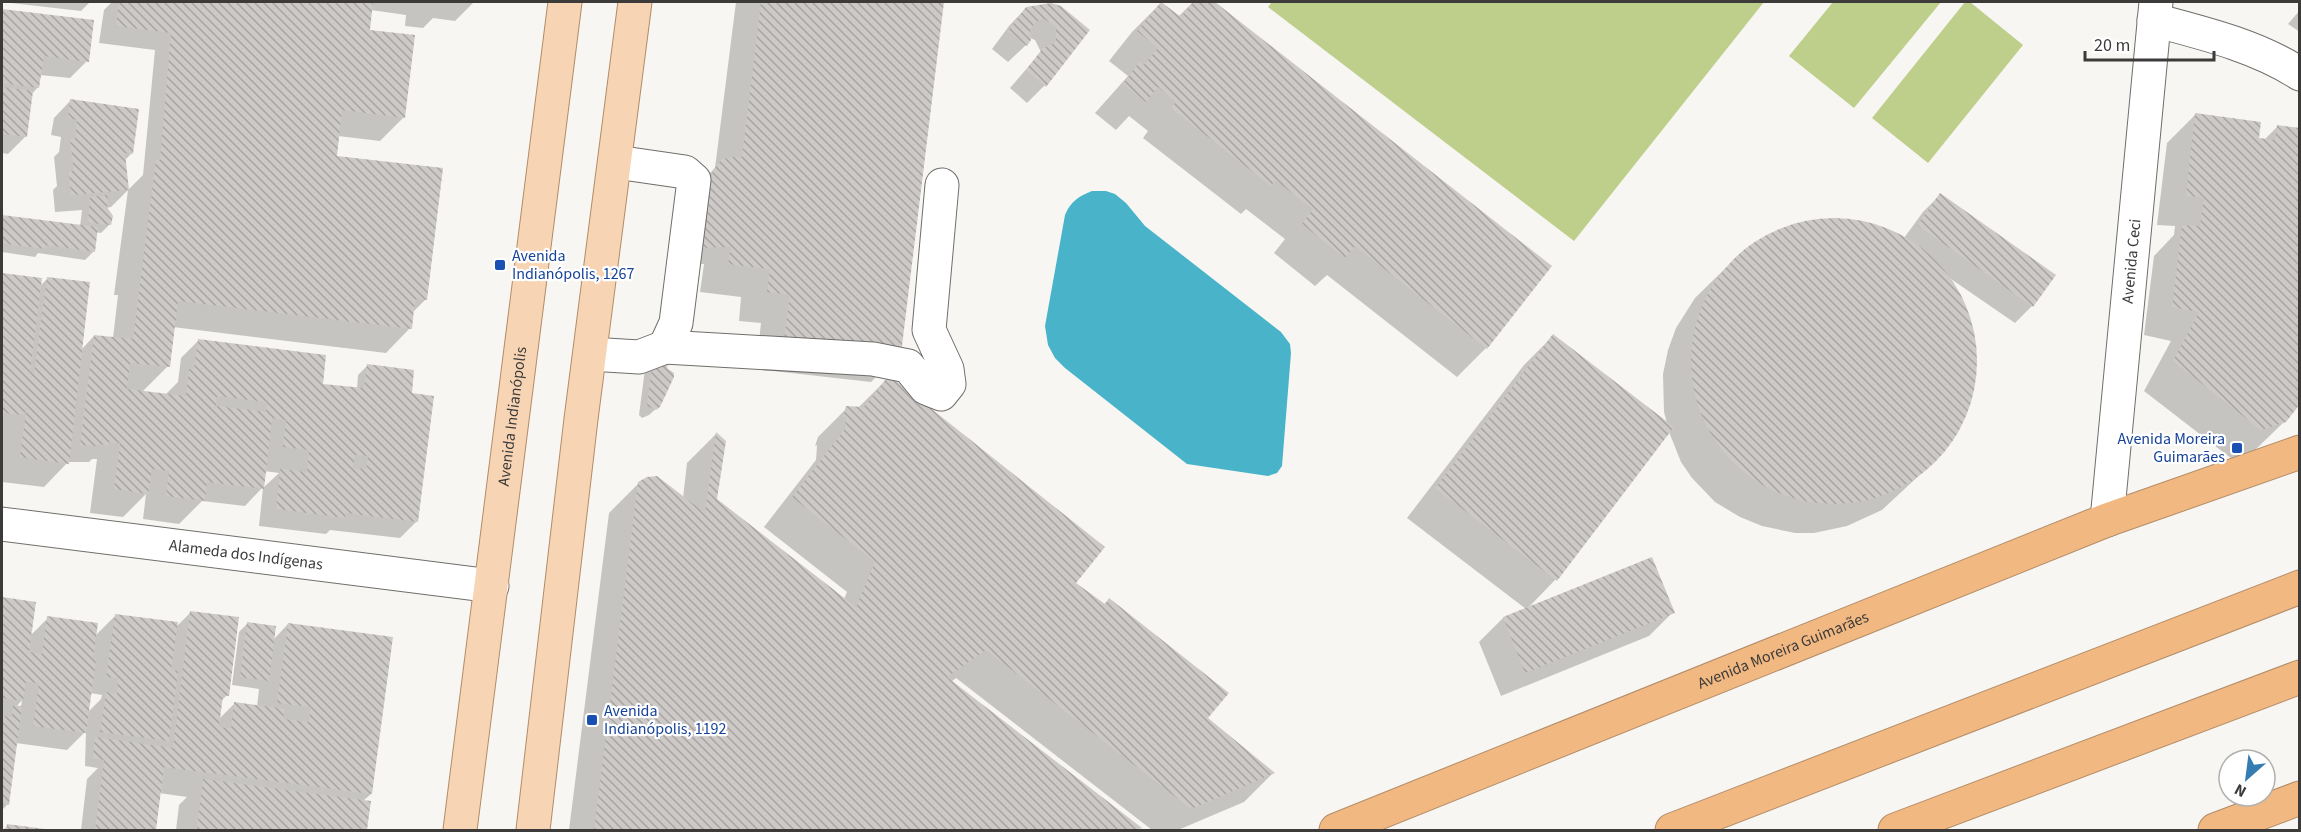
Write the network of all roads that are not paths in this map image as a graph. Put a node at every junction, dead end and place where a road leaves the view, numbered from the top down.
1 (565, 2) edge
2 (635, 2) edge
3 (2155, 11) edge
4 (2300, 74) edge
5 (616, 162) junction
6 (942, 185) dead end
7 (665, 347) junction
8 (590, 354) junction
9 (2300, 452) edge
10 (2107, 520) junction
11 (2, 524) edge
12 (492, 586) junction
13 (2300, 587) edge
14 (2300, 677) edge
15 (2300, 798) edge
16 (460, 831) edge
17 (533, 831) edge
18 (1336, 831) edge
19 (1672, 831) edge
20 (1894, 831) edge
21 (2215, 831) edge

1 - 12 main road, Avenida Indianópolis
2 - 5 main road
3 - 4 street
3 - 10 street, Avenida Ceci
5 - 7 street
5 - 8 main road
6 - 7 street
7 - 8 street
8 - 17 main road
9 - 10 highway, Avenida Moreira Guimarães
10 - 18 highway, Avenida Moreira Guimarães
11 - 12 street, Alameda dos Indígenas
12 - 16 main road, Avenida Indianópolis
13 - 19 highway
14 - 20 highway
15 - 21 highway

